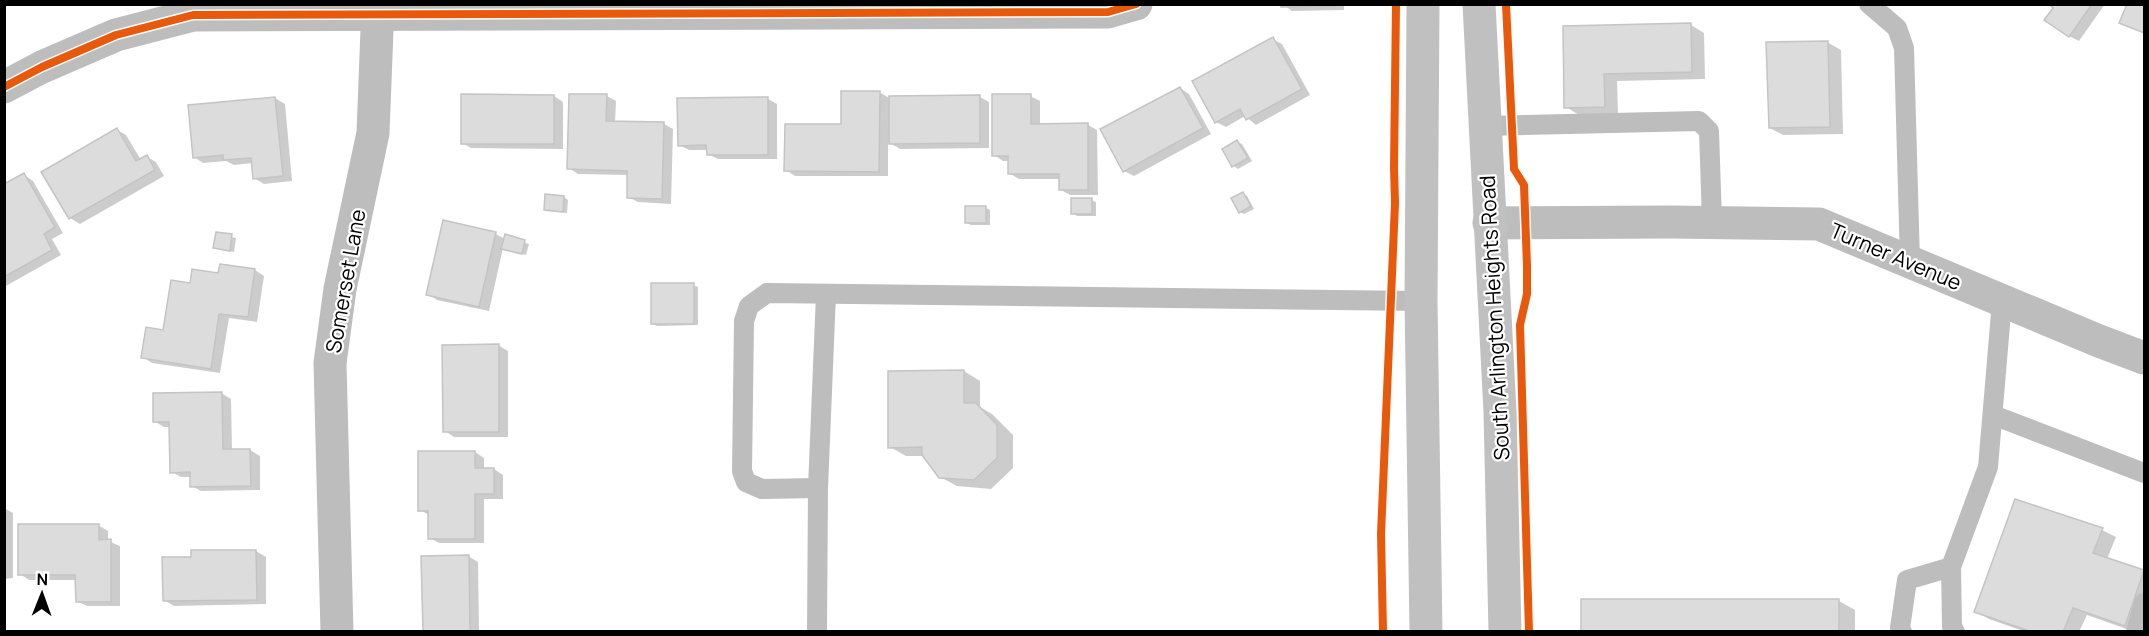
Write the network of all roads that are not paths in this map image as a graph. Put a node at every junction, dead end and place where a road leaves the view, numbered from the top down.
1 (1136, 4) edge
2 (1423, 4) edge
3 (1479, 4) edge
4 (1869, 4) edge
5 (378, 9) edge
6 (4, 87) edge
7 (1485, 126) junction
8 (1712, 222) junction
9 (1489, 223) junction
10 (1910, 262) junction
11 (826, 294) junction
12 (1421, 301) junction
13 (2002, 301) junction
14 (2145, 358) edge
15 (1993, 415) junction
16 (2145, 474) edge
17 (818, 488) junction
18 (1951, 567) junction
19 (2145, 603) edge
20 (337, 632) edge
21 (817, 632) edge
22 (1426, 632) edge
23 (1505, 632) edge
24 (1902, 632) edge
25 (1955, 632) edge
26 (2136, 632) edge

1 - 5 street
2 - 12 main road
3 - 7 main road, South Arlington Heights Road
4 - 10 lane
5 - 6 street
5 - 20 street, Somerset Lane
7 - 8 lane
7 - 9 main road, South Arlington Heights Road
8 - 9 street, Turner Avenue
8 - 10 street, Turner Avenue
9 - 23 main road, South Arlington Heights Road
10 - 13 street, Turner Avenue
11 - 12 lane
11 - 17 lane
11 - 17 lane
12 - 22 main road
13 - 14 street, Turner Avenue
13 - 15 lane
15 - 16 lane
15 - 18 lane
17 - 21 lane
18 - 24 lane
18 - 25 lane
19 - 26 lane

